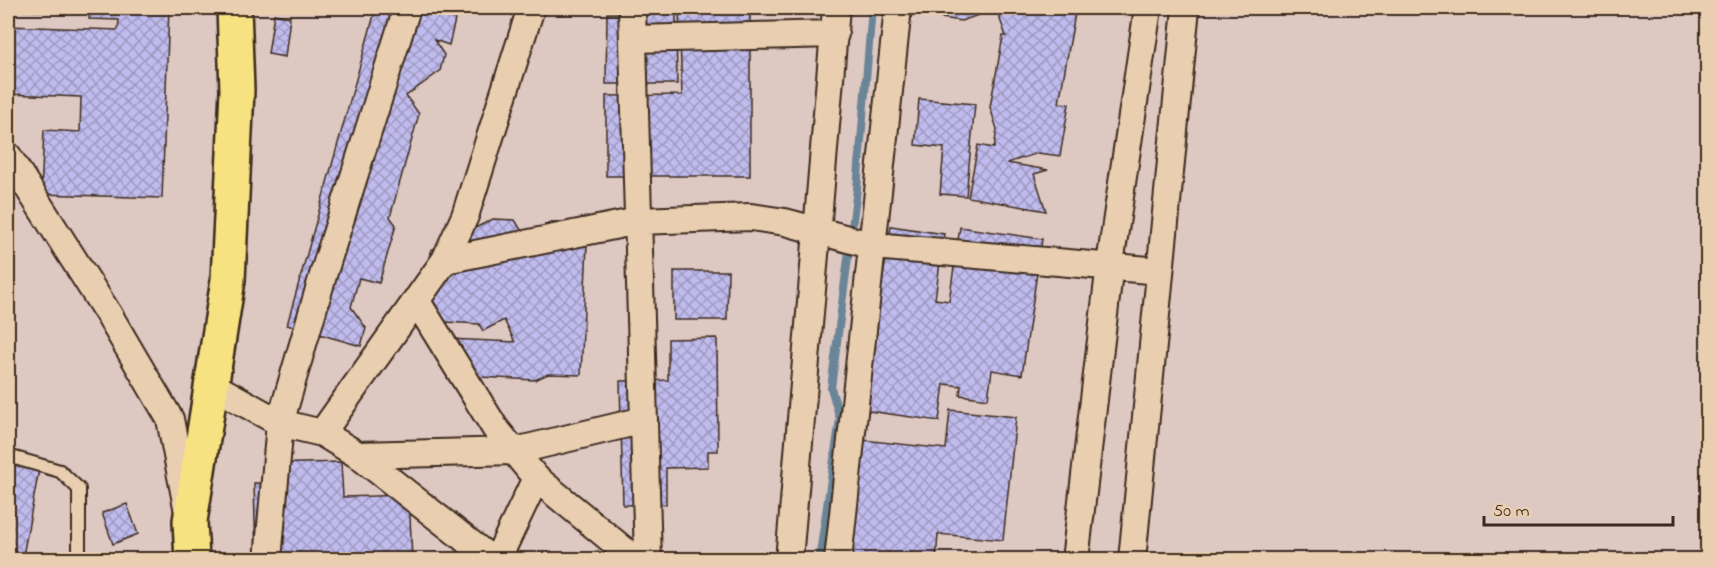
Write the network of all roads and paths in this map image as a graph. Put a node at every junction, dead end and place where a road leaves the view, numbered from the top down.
1 (234, 8) edge
2 (407, 8) edge
3 (531, 8) edge
4 (632, 8) edge
5 (837, 8) edge
6 (898, 8) edge
7 (1148, 8) edge
8 (1186, 8) edge
9 (835, 34) junction
10 (634, 39) junction
11 (8, 156) edge
12 (638, 221) junction
13 (819, 230) junction
14 (874, 246) junction
15 (445, 260) junction
16 (1110, 264) junction
17 (1160, 271) junction
18 (416, 300) junction
19 (212, 385) junction
20 (644, 420) junction
21 (280, 423) junction
22 (322, 433) junction
23 (515, 451) junction
24 (358, 455) junction
25 (8, 456) edge
26 (536, 478) junction
27 (190, 521) junction
28 (478, 555) edge
29 (79, 560) edge
30 (192, 560) edge
31 (268, 560) edge
32 (497, 560) edge
33 (636, 560) edge
34 (648, 560) edge
35 (789, 560) edge
36 (838, 560) edge
37 (1075, 560) edge
38 (1132, 560) edge

1 - 19 main road
2 - 21 street
3 - 15 street
4 - 10 street
5 - 9 street
6 - 14 street
7 - 16 street
8 - 17 street
9 - 10 street
9 - 13 street
10 - 12 street
11 - 27 street
12 - 13 street
12 - 15 street
12 - 20 street
13 - 14 street
13 - 35 street
14 - 16 street
14 - 36 street
15 - 18 street
16 - 17 street
16 - 37 street
17 - 38 street
18 - 22 street
18 - 23 street
19 - 21 street
19 - 27 main road
20 - 23 street
20 - 34 street
21 - 22 street
21 - 31 street
22 - 24 street
23 - 24 street
23 - 26 street
24 - 28 street
25 - 29 lane
26 - 32 street
26 - 33 street
27 - 30 main road

